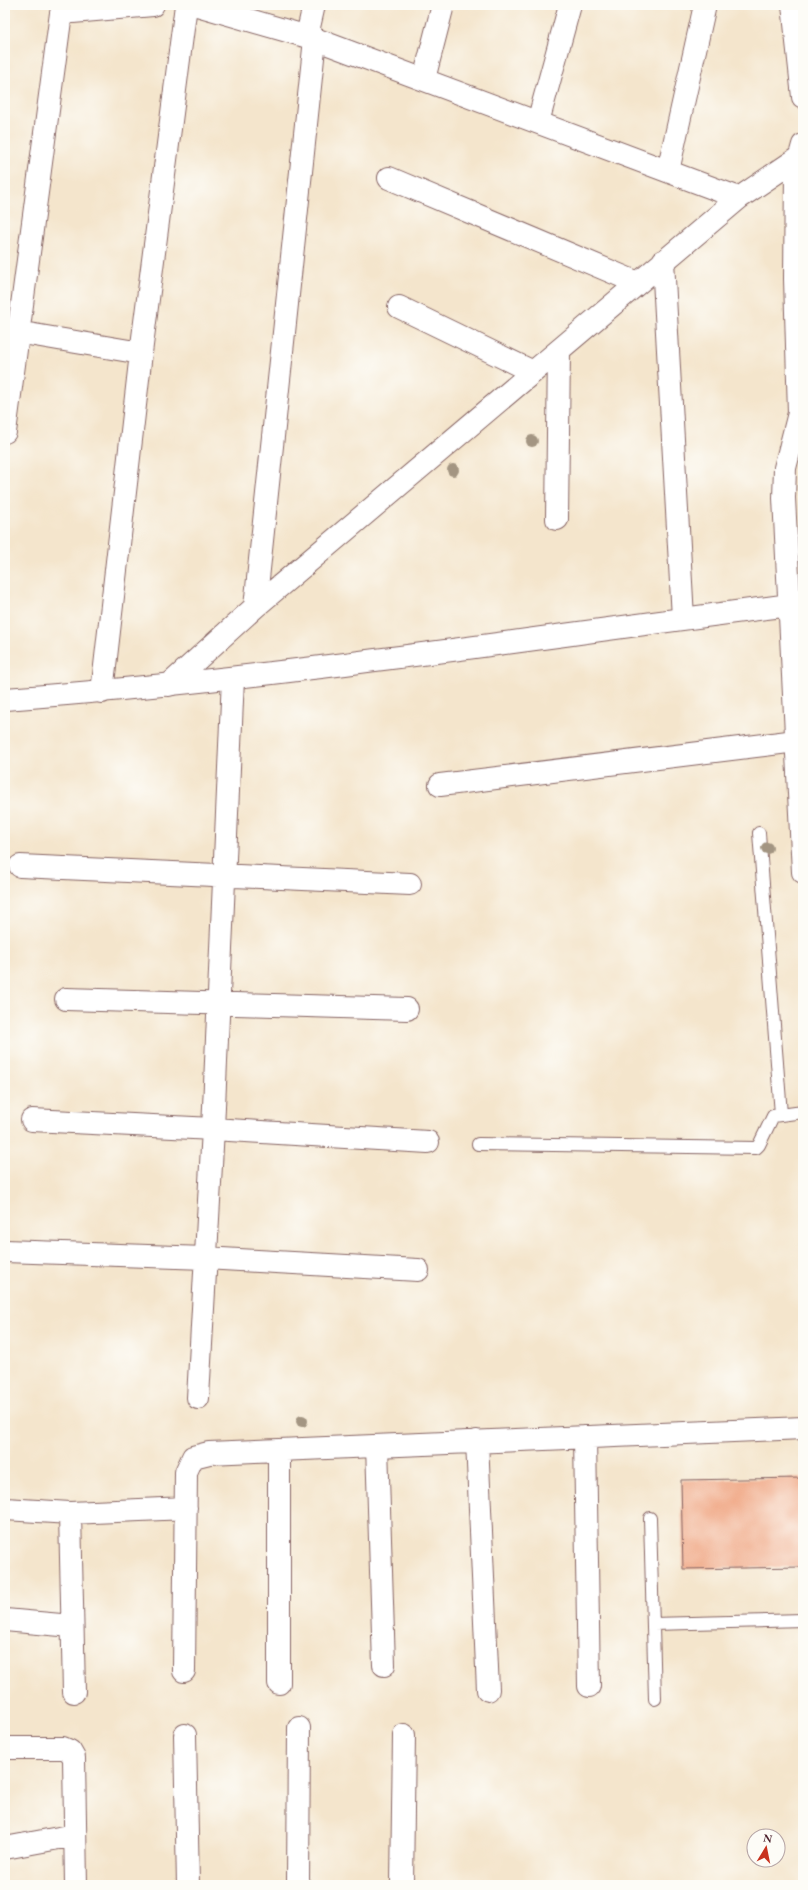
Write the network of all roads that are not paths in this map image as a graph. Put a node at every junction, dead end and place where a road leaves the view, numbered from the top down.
1 (153, 5) edge
2 (186, 5) edge
3 (197, 5) edge
4 (314, 5) edge
5 (443, 5) edge
6 (570, 5) edge
7 (705, 5) edge
8 (793, 5) edge
9 (311, 37) junction
10 (424, 79) junction
11 (803, 97) edge
12 (538, 122) junction
13 (800, 152) edge
14 (668, 171) junction
15 (389, 178) dead end
16 (739, 198) junction
17 (664, 261) junction
18 (799, 279) edge
19 (638, 283) junction
20 (399, 307) dead end
21 (12, 331) edge
22 (559, 350) junction
23 (141, 353) junction
24 (533, 372) junction
25 (801, 420) edge
26 (5, 432) edge
27 (557, 519) dead end
28 (797, 605) edge
29 (255, 607) junction
30 (683, 618) junction
31 (233, 678) junction
32 (169, 685) junction
33 (102, 692) junction
34 (5, 699) edge
35 (796, 740) junction
36 (440, 785) dead end
37 (759, 833) dead end
38 (20, 866) dead end
39 (803, 872) edge
40 (224, 875) junction
41 (410, 884) dead end
42 (66, 999) dead end
43 (218, 1002) junction
44 (407, 1009) dead end
45 (803, 1112) edge
46 (782, 1114) junction
47 (32, 1120) dead end
48 (213, 1128) junction
49 (428, 1142) dead end
50 (478, 1144) dead end
51 (5, 1252) edge
52 (206, 1258) junction
53 (418, 1270) dead end
54 (198, 1398) dead end
55 (803, 1428) edge
56 (585, 1437) junction
57 (477, 1441) junction
58 (377, 1446) junction
59 (279, 1450) junction
60 (186, 1508) junction
61 (5, 1509) edge
62 (70, 1513) junction
63 (650, 1518) dead end
64 (5, 1620) edge
65 (803, 1620) edge
66 (653, 1624) junction
67 (72, 1626) junction
68 (384, 1665) dead end
69 (184, 1671) dead end
70 (279, 1683) dead end
71 (589, 1686) dead end
72 (488, 1690) dead end
73 (74, 1692) dead end
74 (655, 1698) dead end
75 (299, 1728) dead end
76 (185, 1734) dead end
77 (404, 1735) dead end
78 (5, 1748) edge
79 (75, 1835) junction
80 (5, 1848) edge
81 (76, 1885) edge
82 (188, 1885) edge
83 (298, 1885) edge
84 (402, 1885) edge

1 - 21 street
2 - 23 street
3 - 9 street
4 - 9 street
5 - 10 street
6 - 12 street
7 - 14 street
8 - 11 street
9 - 10 street
9 - 29 street
10 - 12 street
12 - 14 street
13 - 16 street
13 - 18 street
14 - 16 street
15 - 19 street
16 - 17 street
17 - 19 street
17 - 30 street
18 - 25 street
19 - 22 street
20 - 24 street
21 - 23 street
21 - 26 street
22 - 24 street
22 - 27 street
23 - 33 street
24 - 29 street
25 - 28 street
28 - 30 street
28 - 35 street
29 - 32 street
30 - 31 street
31 - 32 street
31 - 40 street
32 - 33 street
33 - 34 street
35 - 36 street
35 - 39 street
37 - 46 lane
38 - 40 street
40 - 41 street
40 - 43 street
42 - 43 street
43 - 44 street
43 - 48 street
45 - 46 lane
46 - 50 lane
47 - 48 street
48 - 49 street
48 - 52 street
51 - 52 street
52 - 53 street
52 - 54 street
55 - 56 street
56 - 57 street
56 - 71 street
57 - 58 street
57 - 72 street
58 - 59 street
58 - 68 street
59 - 60 street
59 - 70 street
60 - 62 street
60 - 69 street
61 - 62 street
62 - 67 street
63 - 66 lane
64 - 67 street
65 - 66 lane
66 - 74 lane
67 - 73 street
75 - 83 street
76 - 82 street
77 - 84 street
78 - 79 street
79 - 80 street
79 - 81 street

